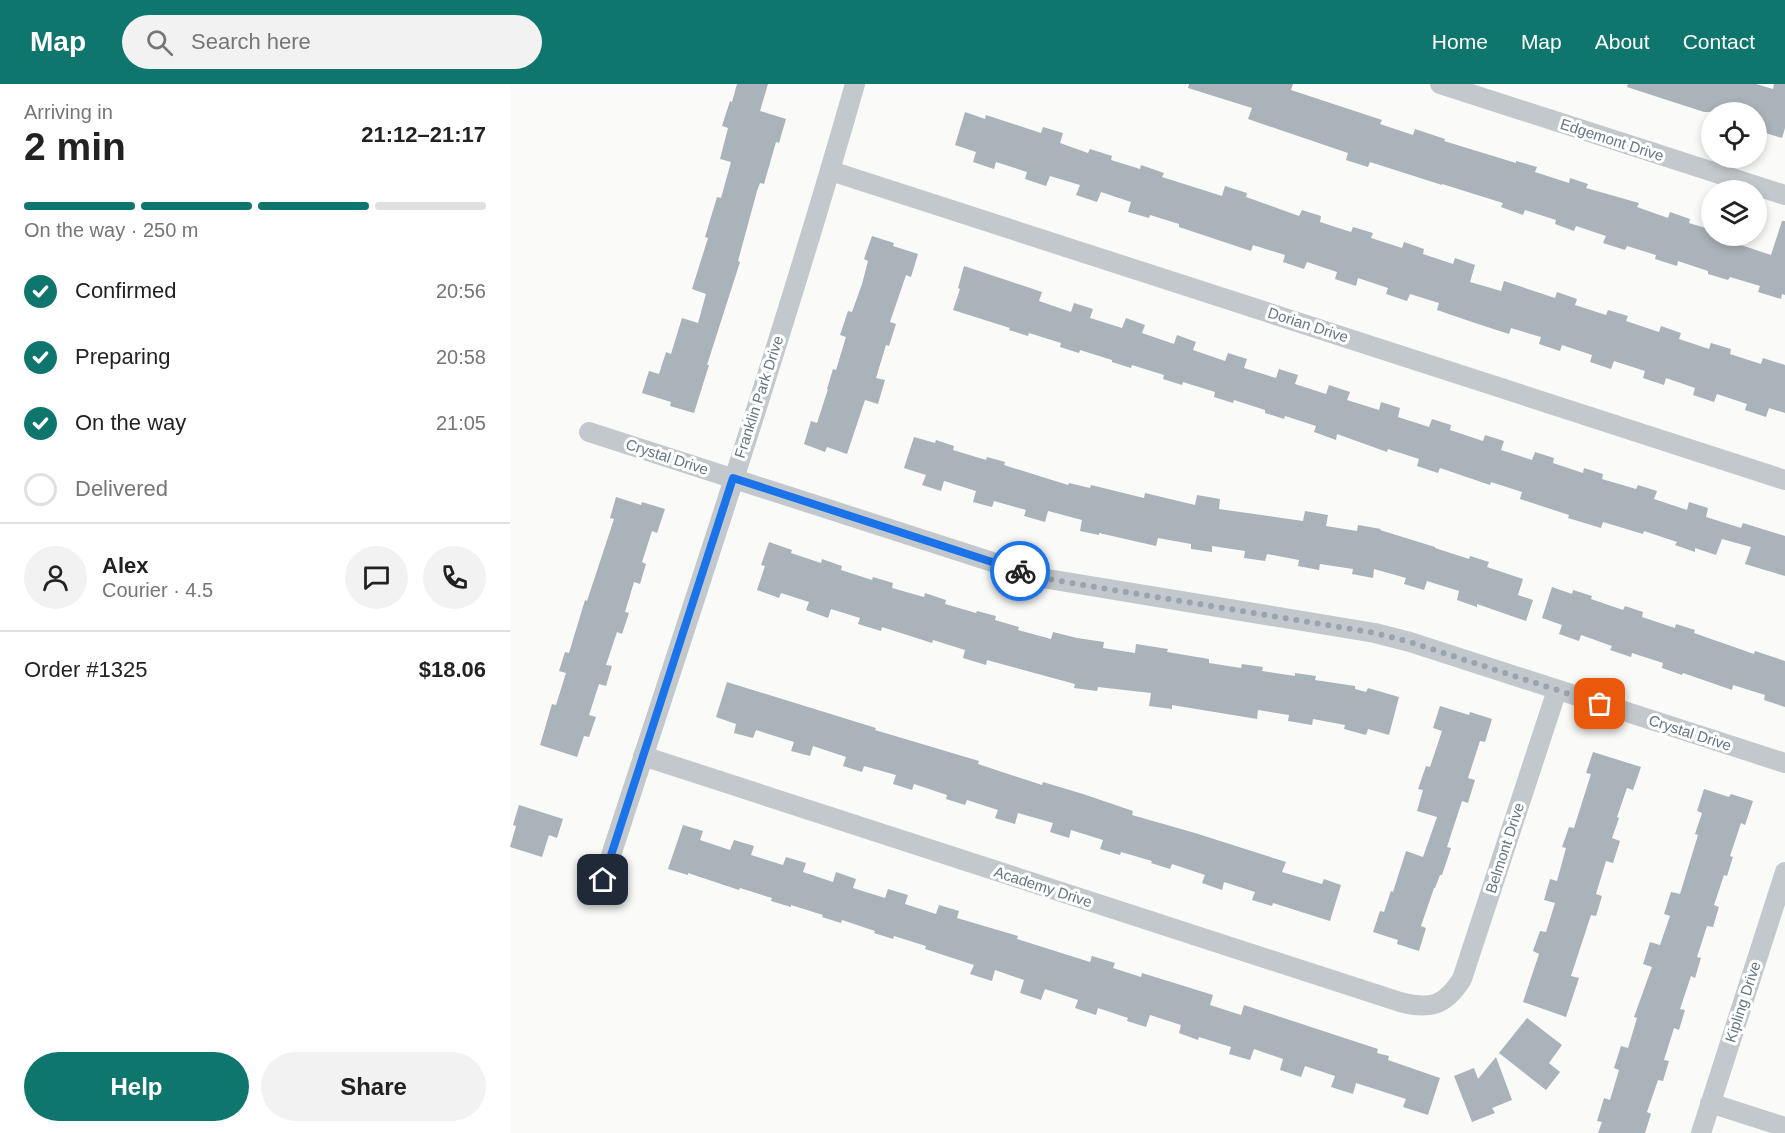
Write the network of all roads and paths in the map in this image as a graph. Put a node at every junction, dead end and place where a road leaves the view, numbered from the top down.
1 (855, 84) edge
2 (1440, 84) edge
3 (831, 171) junction
4 (1785, 195) edge
5 (589, 432) dead end
6 (733, 478) junction
7 (1785, 480) edge
8 (1557, 690) junction
9 (643, 756) junction
10 (1785, 763) edge
11 (1785, 872) edge
12 (603, 880) dead end
13 (1444, 1001) joint
14 (1710, 1103) junction
15 (1785, 1127) edge
16 (1701, 1133) edge

1 - 3 street, Franklin Park Drive
2 - 4 street, Edgemont Drive
3 - 6 street, Franklin Park Drive
3 - 7 street, Dorian Drive
5 - 6 street, Crystal Drive
6 - 8 street, Crystal Drive
6 - 9 street, Franklin Park Drive
8 - 10 street, Crystal Drive
8 - 13 street, Belmont Drive
9 - 12 street, Franklin Park Drive
9 - 13 street, Academy Drive
11 - 14 street, Kipling Drive
14 - 15 street
14 - 16 street, Kipling Drive

